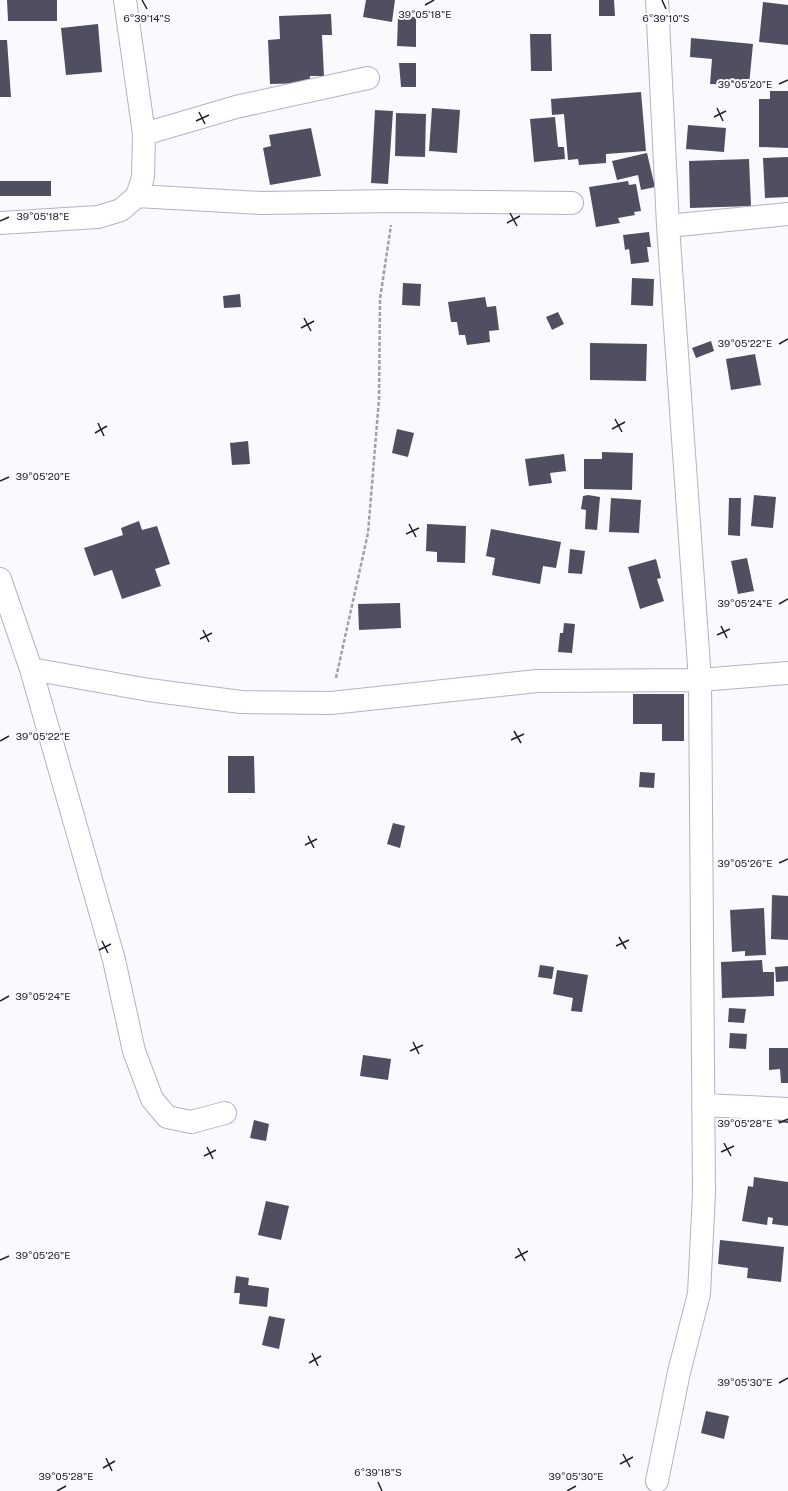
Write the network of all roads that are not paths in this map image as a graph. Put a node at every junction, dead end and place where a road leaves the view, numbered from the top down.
1 (126, 0) edge
2 (657, 0) edge
3 (368, 78) dead end
4 (144, 134) junction
5 (137, 196) junction
6 (572, 203) dead end
7 (788, 214) edge
8 (0, 223) edge
9 (668, 226) junction
10 (0, 579) edge
11 (31, 669) junction
12 (788, 673) edge
13 (700, 680) junction
14 (703, 1105) junction
15 (788, 1109) edge
16 (225, 1113) dead end
17 (657, 1481) dead end

1 - 4 street
2 - 9 street
3 - 4 street
4 - 5 street
5 - 6 street
5 - 8 street
7 - 9 street
9 - 13 street
10 - 11 street
11 - 13 street
11 - 16 street
12 - 13 street
13 - 14 street
14 - 15 street
14 - 17 street

